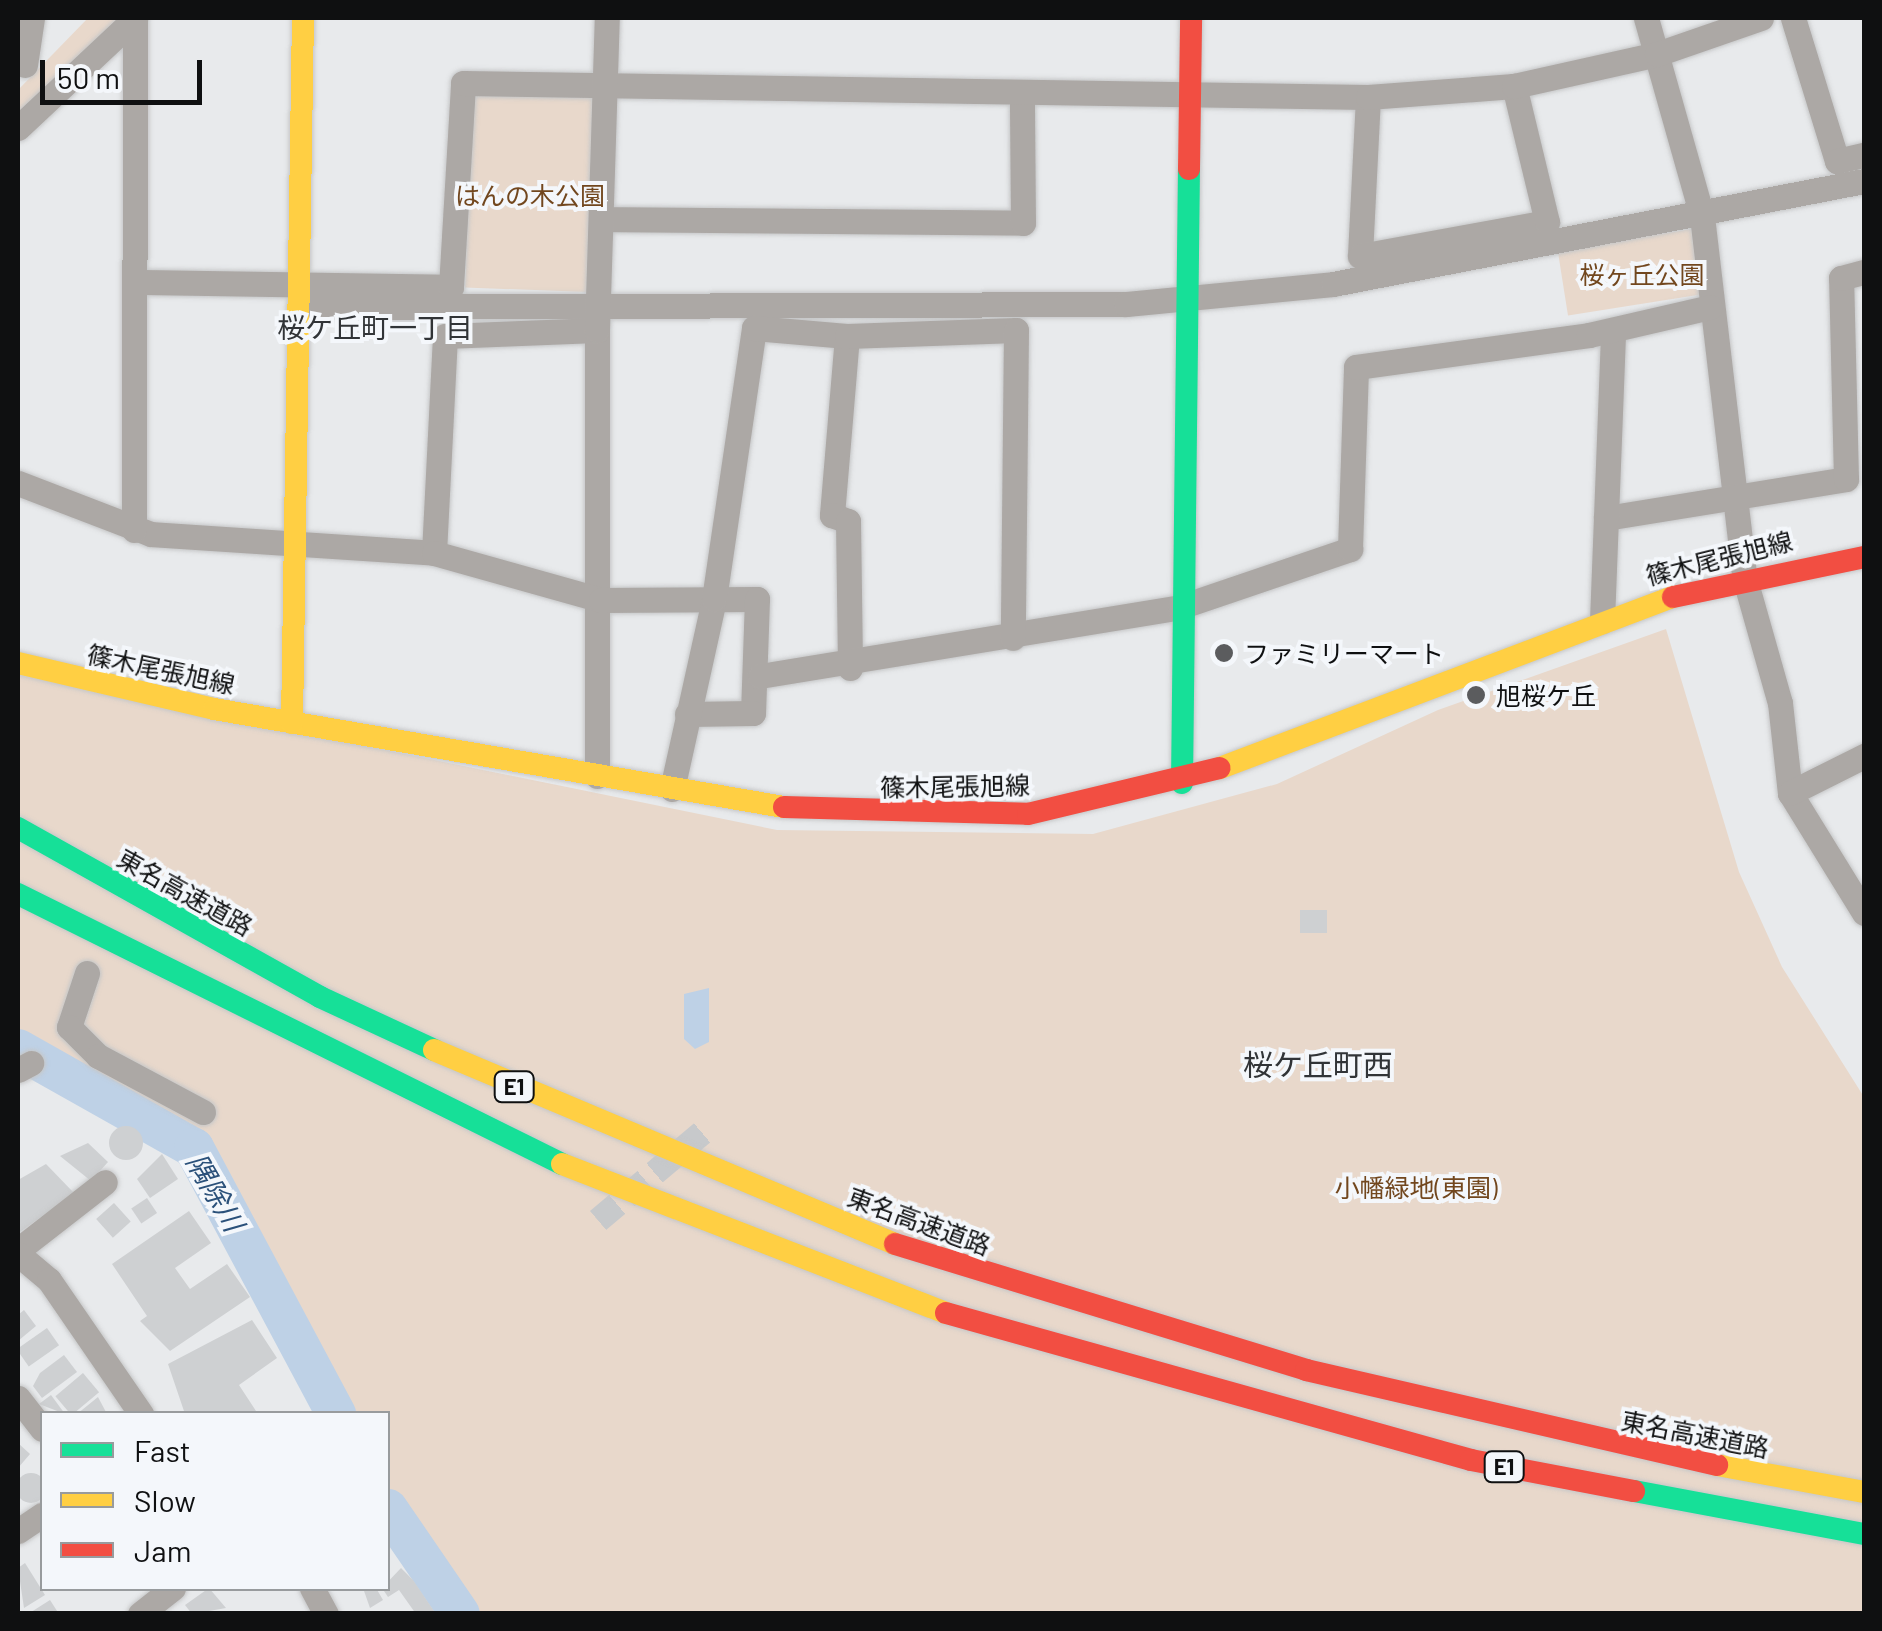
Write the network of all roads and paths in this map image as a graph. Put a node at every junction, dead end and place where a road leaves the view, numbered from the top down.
1 (32, 18) edge
2 (303, 18) edge
3 (606, 18) edge
4 (1191, 18) edge
5 (1646, 18) edge
6 (1761, 18) edge
7 (1793, 18) edge
8 (1657, 54) junction
9 (20, 67) edge
10 (1514, 86) junction
11 (608, 91) junction
12 (1022, 96) junction
13 (1190, 97) junction
14 (1368, 97) junction
15 (18, 128) edge
16 (1864, 155) edge
17 (1864, 182) edge
18 (1702, 216) junction
19 (604, 219) junction
20 (1864, 272) edge
21 (139, 282) junction
22 (1186, 296) junction
23 (301, 298) junction
24 (596, 302) junction
25 (1710, 307) junction
26 (596, 330) junction
27 (1613, 330) junction
28 (847, 336) junction
29 (18, 483) edge
30 (1738, 495) junction
31 (1606, 518) junction
32 (134, 530) junction
33 (293, 545) junction
34 (434, 553) junction
35 (1864, 556) edge
36 (1744, 576) junction
37 (714, 599) junction
38 (600, 600) junction
39 (1180, 607) junction
40 (1602, 621) junction
41 (1012, 638) junction
42 (18, 663) edge
43 (850, 668) junction
44 (760, 676) junction
45 (687, 714) junction
46 (292, 723) junction
47 (1864, 756) edge
48 (597, 776) junction
49 (1182, 783) junction
50 (672, 788) junction
51 (1790, 793) junction
52 (18, 828) edge
53 (18, 894) edge
54 (1864, 913) edge
55 (88, 973) dead end
56 (203, 1112) dead end
57 (105, 1182) dead end
58 (18, 1252) edge
59 (18, 1398) edge
60 (139, 1411) edge
61 (40, 1426) edge
62 (1864, 1492) edge
63 (40, 1516) edge
64 (18, 1532) edge
65 (1864, 1534) edge
66 (169, 1591) edge
67 (314, 1591) edge
68 (140, 1614) edge
69 (326, 1614) edge

1 - 9 street
2 - 23 main road
3 - 11 street
4 - 13 main road
5 - 8 street
6 - 8 street
7 - 16 street
8 - 10 street
8 - 18 street
10 - 14 street
10 - 14 street
11 - 12 street
11 - 19 street
11 - 23 street
12 - 13 street
12 - 19 street
13 - 14 street
13 - 22 main road
15 - 21 street
17 - 18 street
18 - 22 street
18 - 25 street
19 - 24 street
20 - 30 street
21 - 23 street
21 - 32 street
22 - 24 street
22 - 39 main road
23 - 24 street
23 - 33 main road
24 - 26 street
25 - 27 street
25 - 30 street
26 - 34 street
26 - 38 street
27 - 31 street
27 - 39 street
28 - 37 street
28 - 41 street
28 - 43 street
29 - 32 street
30 - 31 street
30 - 36 street
31 - 40 street
32 - 33 street
33 - 34 street
33 - 46 main road
34 - 38 street
35 - 36 main road, 篠木尾張旭線
36 - 40 main road, 篠木尾張旭線
36 - 51 street
37 - 38 street
37 - 44 street
37 - 45 street
38 - 48 street
39 - 41 street
39 - 49 main road
40 - 49 main road, 篠木尾張旭線
41 - 43 street
42 - 46 main road, 篠木尾張旭線
43 - 44 street
44 - 45 street
45 - 50 street
46 - 48 main road, 篠木尾張旭線
47 - 51 street
48 - 50 main road, 篠木尾張旭線
49 - 50 main road, 篠木尾張旭線
51 - 54 street
52 - 62 main road, 東名高速道路 / E1
53 - 65 main road, E1
55 - 56 street
57 - 58 street
58 - 60 street
59 - 61 street
63 - 64 street
66 - 68 street
67 - 69 street

